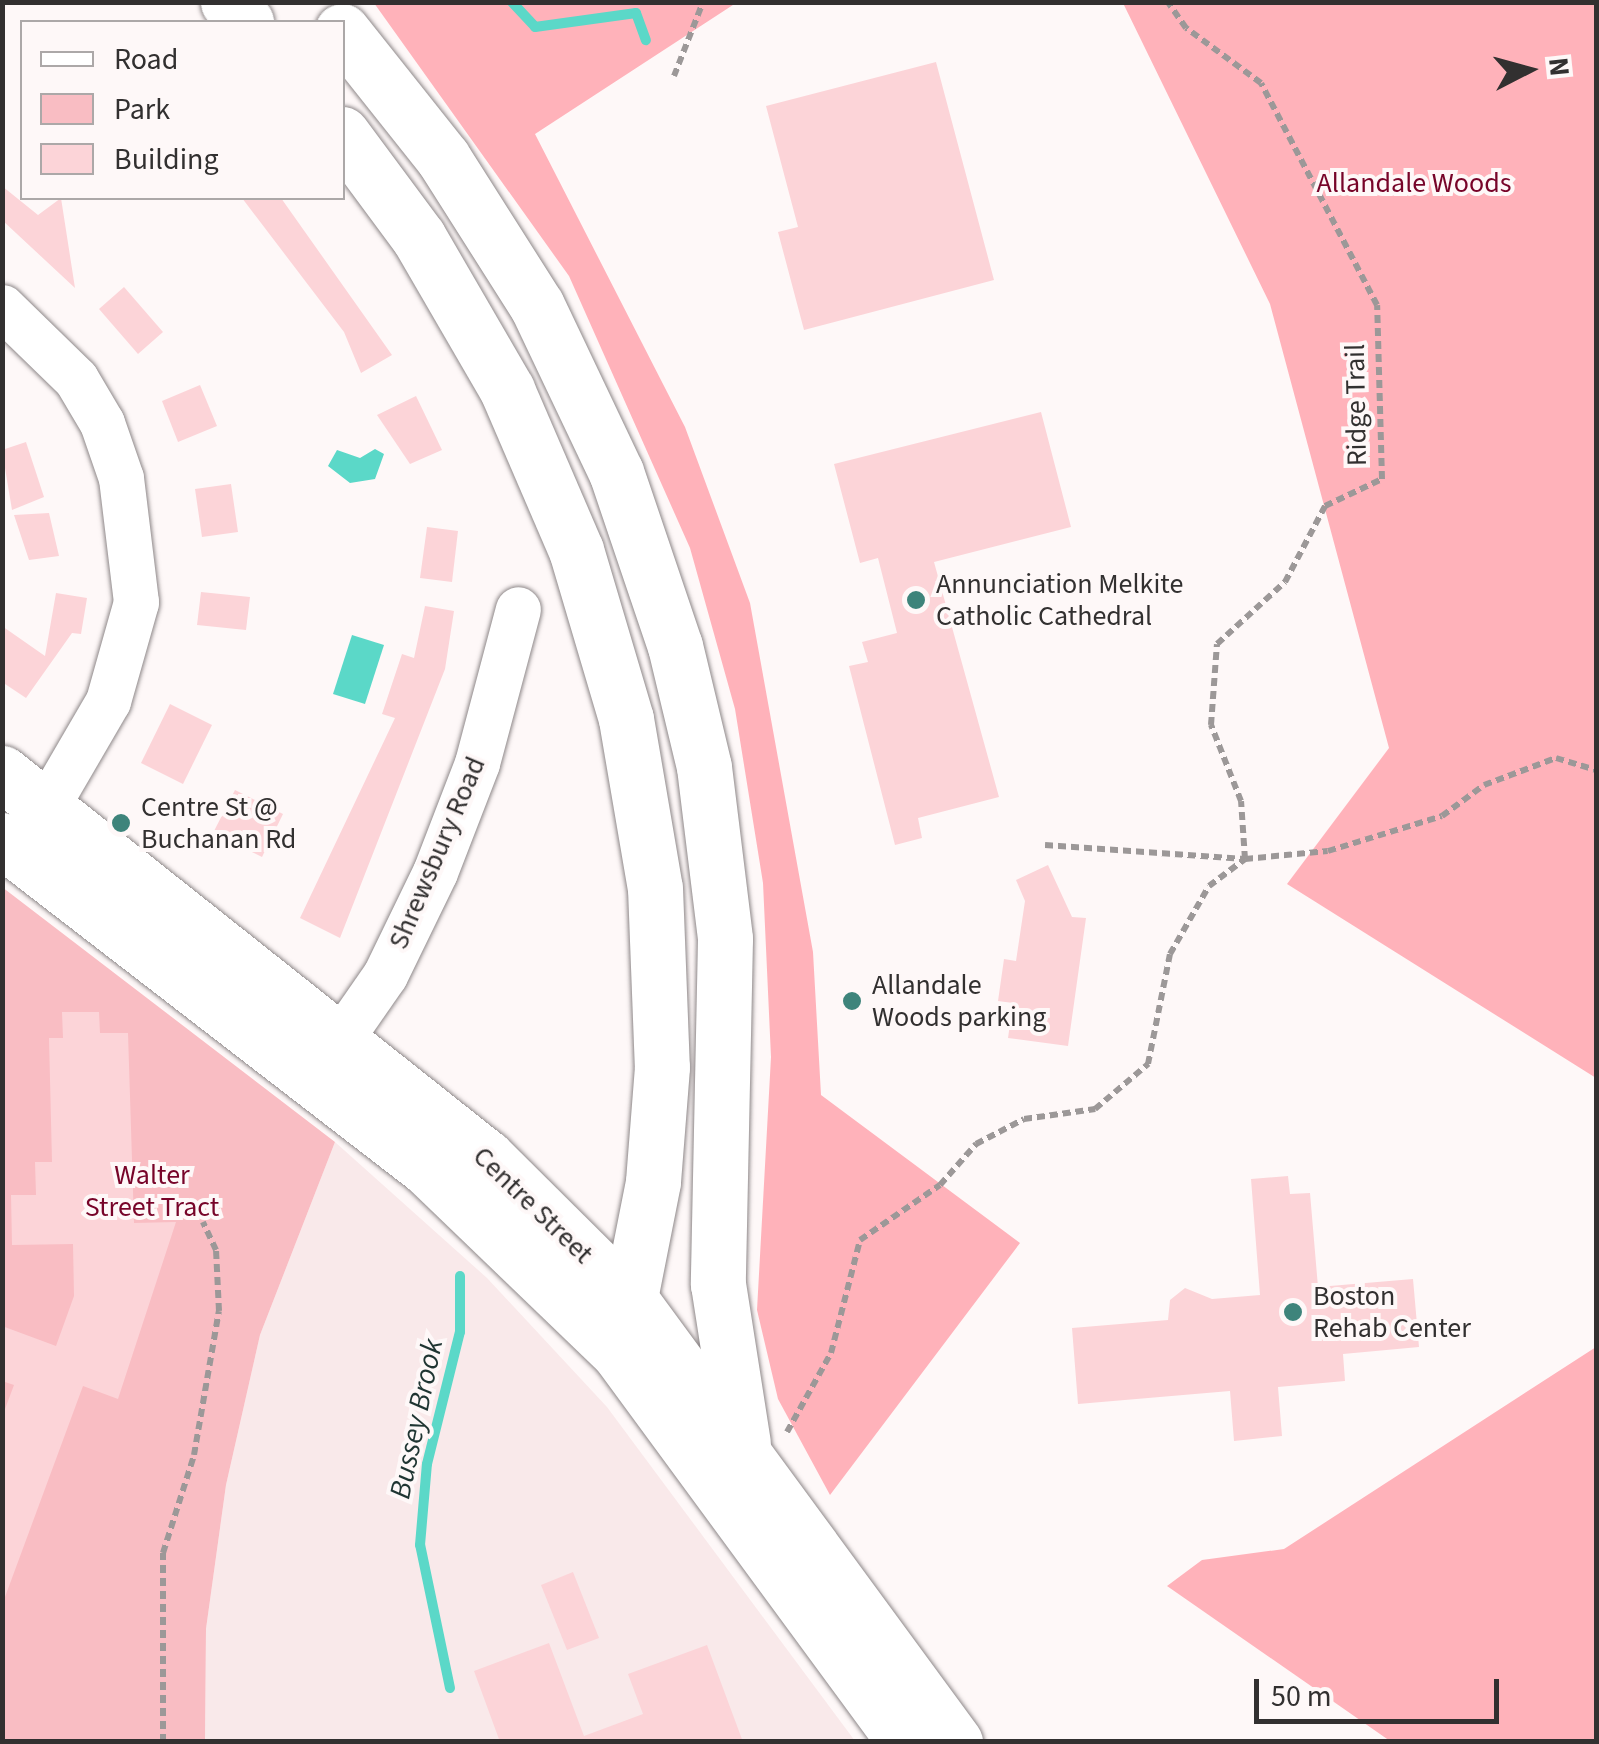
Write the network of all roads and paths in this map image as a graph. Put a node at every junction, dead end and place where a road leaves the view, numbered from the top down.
1 (703, 2) edge
2 (1168, 2) edge
3 (345, 35) edge
4 (674, 76) dead end
5 (345, 138) edge
6 (2, 307) edge
7 (518, 609) dead end
8 (1596, 770) edge
9 (2, 774) edge
10 (50, 806) junction
11 (1046, 844) dead end
12 (11, 846) edge
13 (1245, 858) junction
14 (327, 1058) junction
15 (204, 1222) dead end
16 (626, 1327) junction
17 (765, 1438) junction
18 (163, 1742) edge
19 (905, 1742) edge
20 (955, 1742) edge

1 - 4 path
2 - 13 path, Ridge Trail
3 - 17 main road
5 - 16 main road
6 - 10 street
7 - 14 street, Shrewsbury Road
8 - 13 path
9 - 10 main road, Centre Street
10 - 12 street
10 - 14 main road, Centre Street
11 - 13 path
12 - 14 main road, Centre Street
13 - 17 path
14 - 16 main road, Centre Street
15 - 18 path
16 - 17 main road, Centre Street
16 - 19 main road, Centre Street
17 - 20 main road, Centre Street

